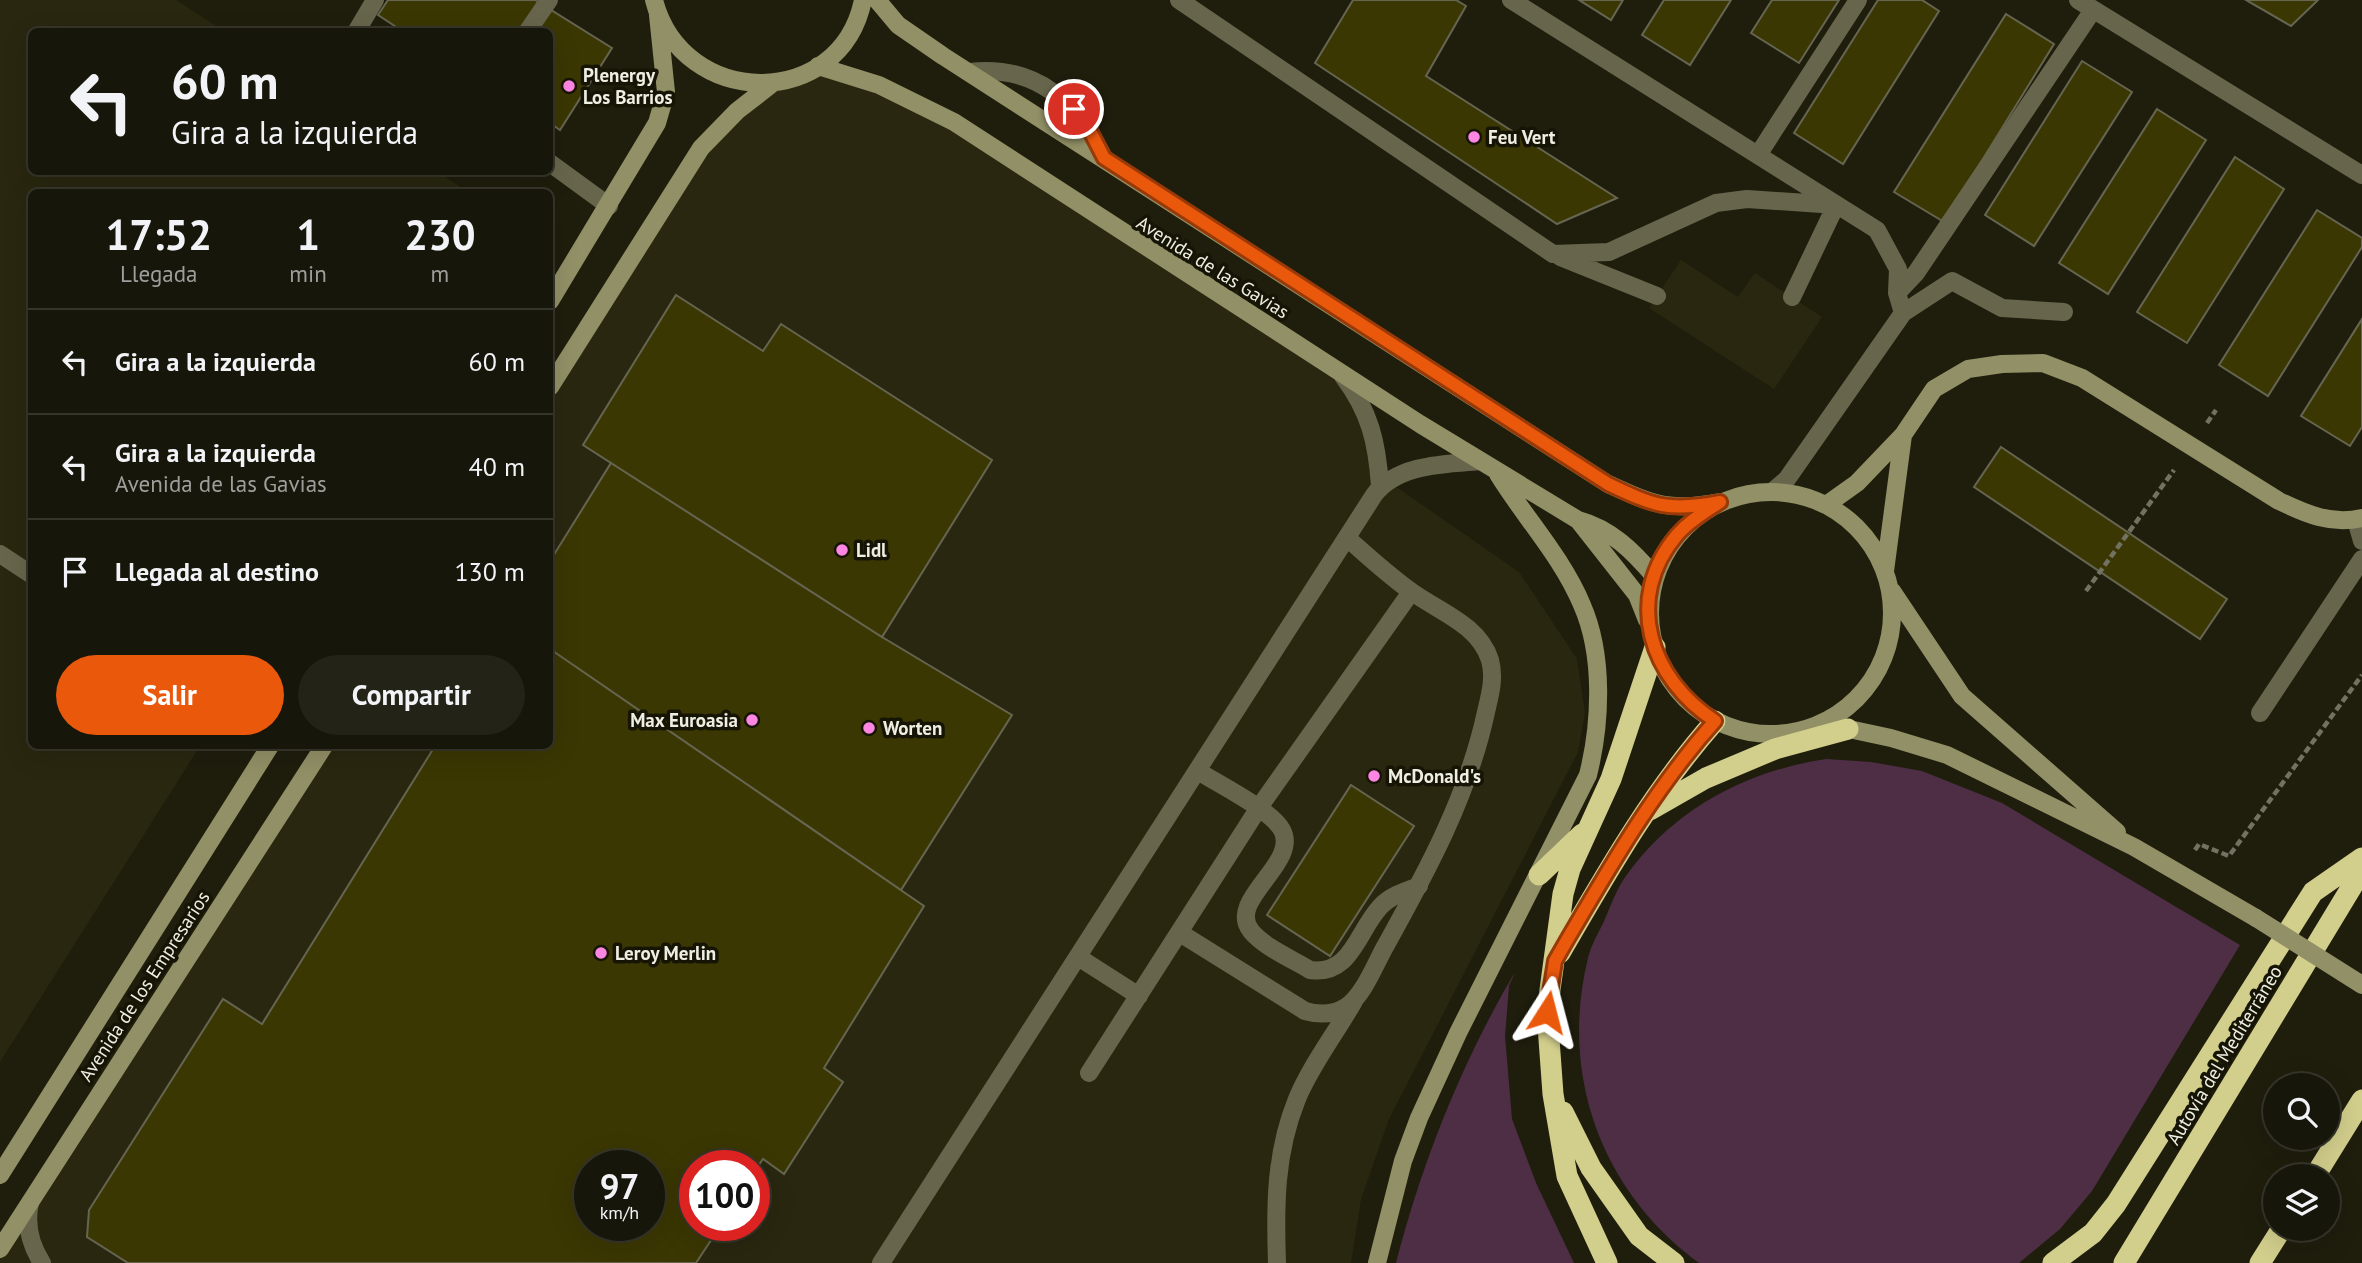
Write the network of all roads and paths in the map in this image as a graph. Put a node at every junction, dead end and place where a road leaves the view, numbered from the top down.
1 (375, 0) edge
2 (549, 0) edge
3 (863, 0) edge
4 (877, 0) edge
5 (1179, 0) edge
6 (1511, 0) edge
7 (1858, 0) edge
8 (2078, 0) edge
9 (656, 7) edge
10 (2094, 10) junction
11 (358, 28) edge
12 (530, 28) edge
13 (818, 66) junction
14 (970, 72) junction
15 (773, 83) junction
16 (1758, 155) junction
17 (1104, 158) junction
18 (553, 165) edge
19 (2362, 175) edge
20 (1836, 205) junction
21 (609, 206) junction
22 (1553, 254) junction
23 (1897, 293) junction
24 (553, 296) edge
25 (1657, 296) dead end
26 (1792, 298) dead end
27 (2064, 312) dead end
28 (1903, 313) junction
29 (1341, 373) junction
30 (553, 382) edge
31 (2216, 410) dead end
32 (1903, 435) junction
33 (2191, 446) junction
34 (1480, 461) junction
35 (1496, 471) junction
36 (1380, 486) junction
37 (1773, 491) junction
38 (1720, 502) junction
39 (1826, 505) junction
40 (2359, 519) edge
41 (1578, 520) junction
42 (1347, 538) junction
43 (2362, 541) edge
44 (0, 554) edge
45 (2362, 559) edge
46 (28, 572) edge
47 (1655, 577) junction
48 (1887, 580) junction
49 (2087, 591) dead end
50 (1411, 592) junction
51 (1652, 637) junction
52 (2362, 675) edge
53 (2260, 713) dead end
54 (1715, 721) junction
55 (1821, 723) junction
56 (1848, 729) junction
57 (268, 749) edge
58 (322, 749) edge
59 (1594, 750) junction
60 (1198, 771) junction
61 (1258, 809) junction
62 (1642, 815) junction
63 (1592, 821) junction
64 (2134, 847) junction
65 (2229, 856) dead end
66 (2362, 858) edge
67 (2362, 870) edge
68 (1539, 875) junction
69 (1419, 886) junction
70 (1180, 933) junction
71 (1078, 957) junction
72 (1555, 961) junction
73 (2362, 985) edge
74 (1139, 996) junction
75 (1356, 998) junction
76 (1089, 1073) dead end
77 (1553, 1094) junction
78 (2362, 1100) edge
79 (2322, 1164) edge
80 (0, 1175) edge
81 (30, 1203) junction
82 (2274, 1241) edge
83 (0, 1249) edge
84 (41, 1263) edge
85 (881, 1263) edge
86 (1277, 1263) edge
87 (1377, 1263) edge
88 (1607, 1263) edge
89 (1674, 1263) edge
90 (2053, 1263) edge
91 (2124, 1263) edge
92 (2260, 1263) edge

1 - 11 street
2 - 12 street
3 - 13 street
4 - 14 street, Avenida de las Gavias
5 - 22 street
6 - 16 street
7 - 16 street
8 - 10 street
9 - 15 street
9 - 21 street
10 - 19 street
10 - 23 street
13 - 15 street
13 - 29 street, Avenida de las Gavias
14 - 17 street, Avenida de las Gavias
14 - 17 street, Avenida de las Gavias
15 - 30 street
16 - 20 street
17 - 38 street, Avenida de las Gavias
18 - 21 street
20 - 22 street
20 - 23 street
20 - 26 street
21 - 24 street
22 - 25 street
23 - 28 street
27 - 28 street
28 - 37 street
29 - 34 street, Avenida de las Gavias
29 - 36 street
31 - 33 path
32 - 33 street
32 - 39 street
32 - 48 street
33 - 40 street
33 - 49 path
34 - 35 street, Avenida de las Gavias
34 - 36 street
35 - 41 street, Avenida de las Gavias
35 - 59 street
36 - 42 street
37 - 38 street
37 - 39 street
38 - 47 street
39 - 48 street
40 - 43 street
41 - 47 street, Avenida de las Gavias
41 - 51 street, Avenida de las Gavias
42 - 50 street
42 - 60 street
44 - 46 street
45 - 53 street
47 - 51 street
48 - 55 street
48 - 64 street
50 - 61 street
50 - 69 street
51 - 54 street
51 - 63 highway
52 - 65 path
54 - 55 street
54 - 62 highway
55 - 56 street
56 - 62 highway
56 - 64 street
57 - 80 street, Avenida de los Empresarios
58 - 81 street, Avenida de los Empresarios
59 - 63 street
59 - 68 street
60 - 61 street
60 - 71 street
61 - 69 street
61 - 70 street
62 - 72 highway
63 - 68 highway
63 - 72 highway
64 - 73 street, bridge
66 - 90 highway
67 - 91 highway, Autovía del Mediterráneo
68 - 87 street
69 - 75 street
70 - 74 street
70 - 75 street
71 - 74 street
71 - 85 street
72 - 77 highway
74 - 76 street
75 - 86 street
77 - 88 highway
77 - 89 highway
78 - 79 highway
81 - 83 street, Avenida de los Empresarios
81 - 84 street
82 - 92 highway

